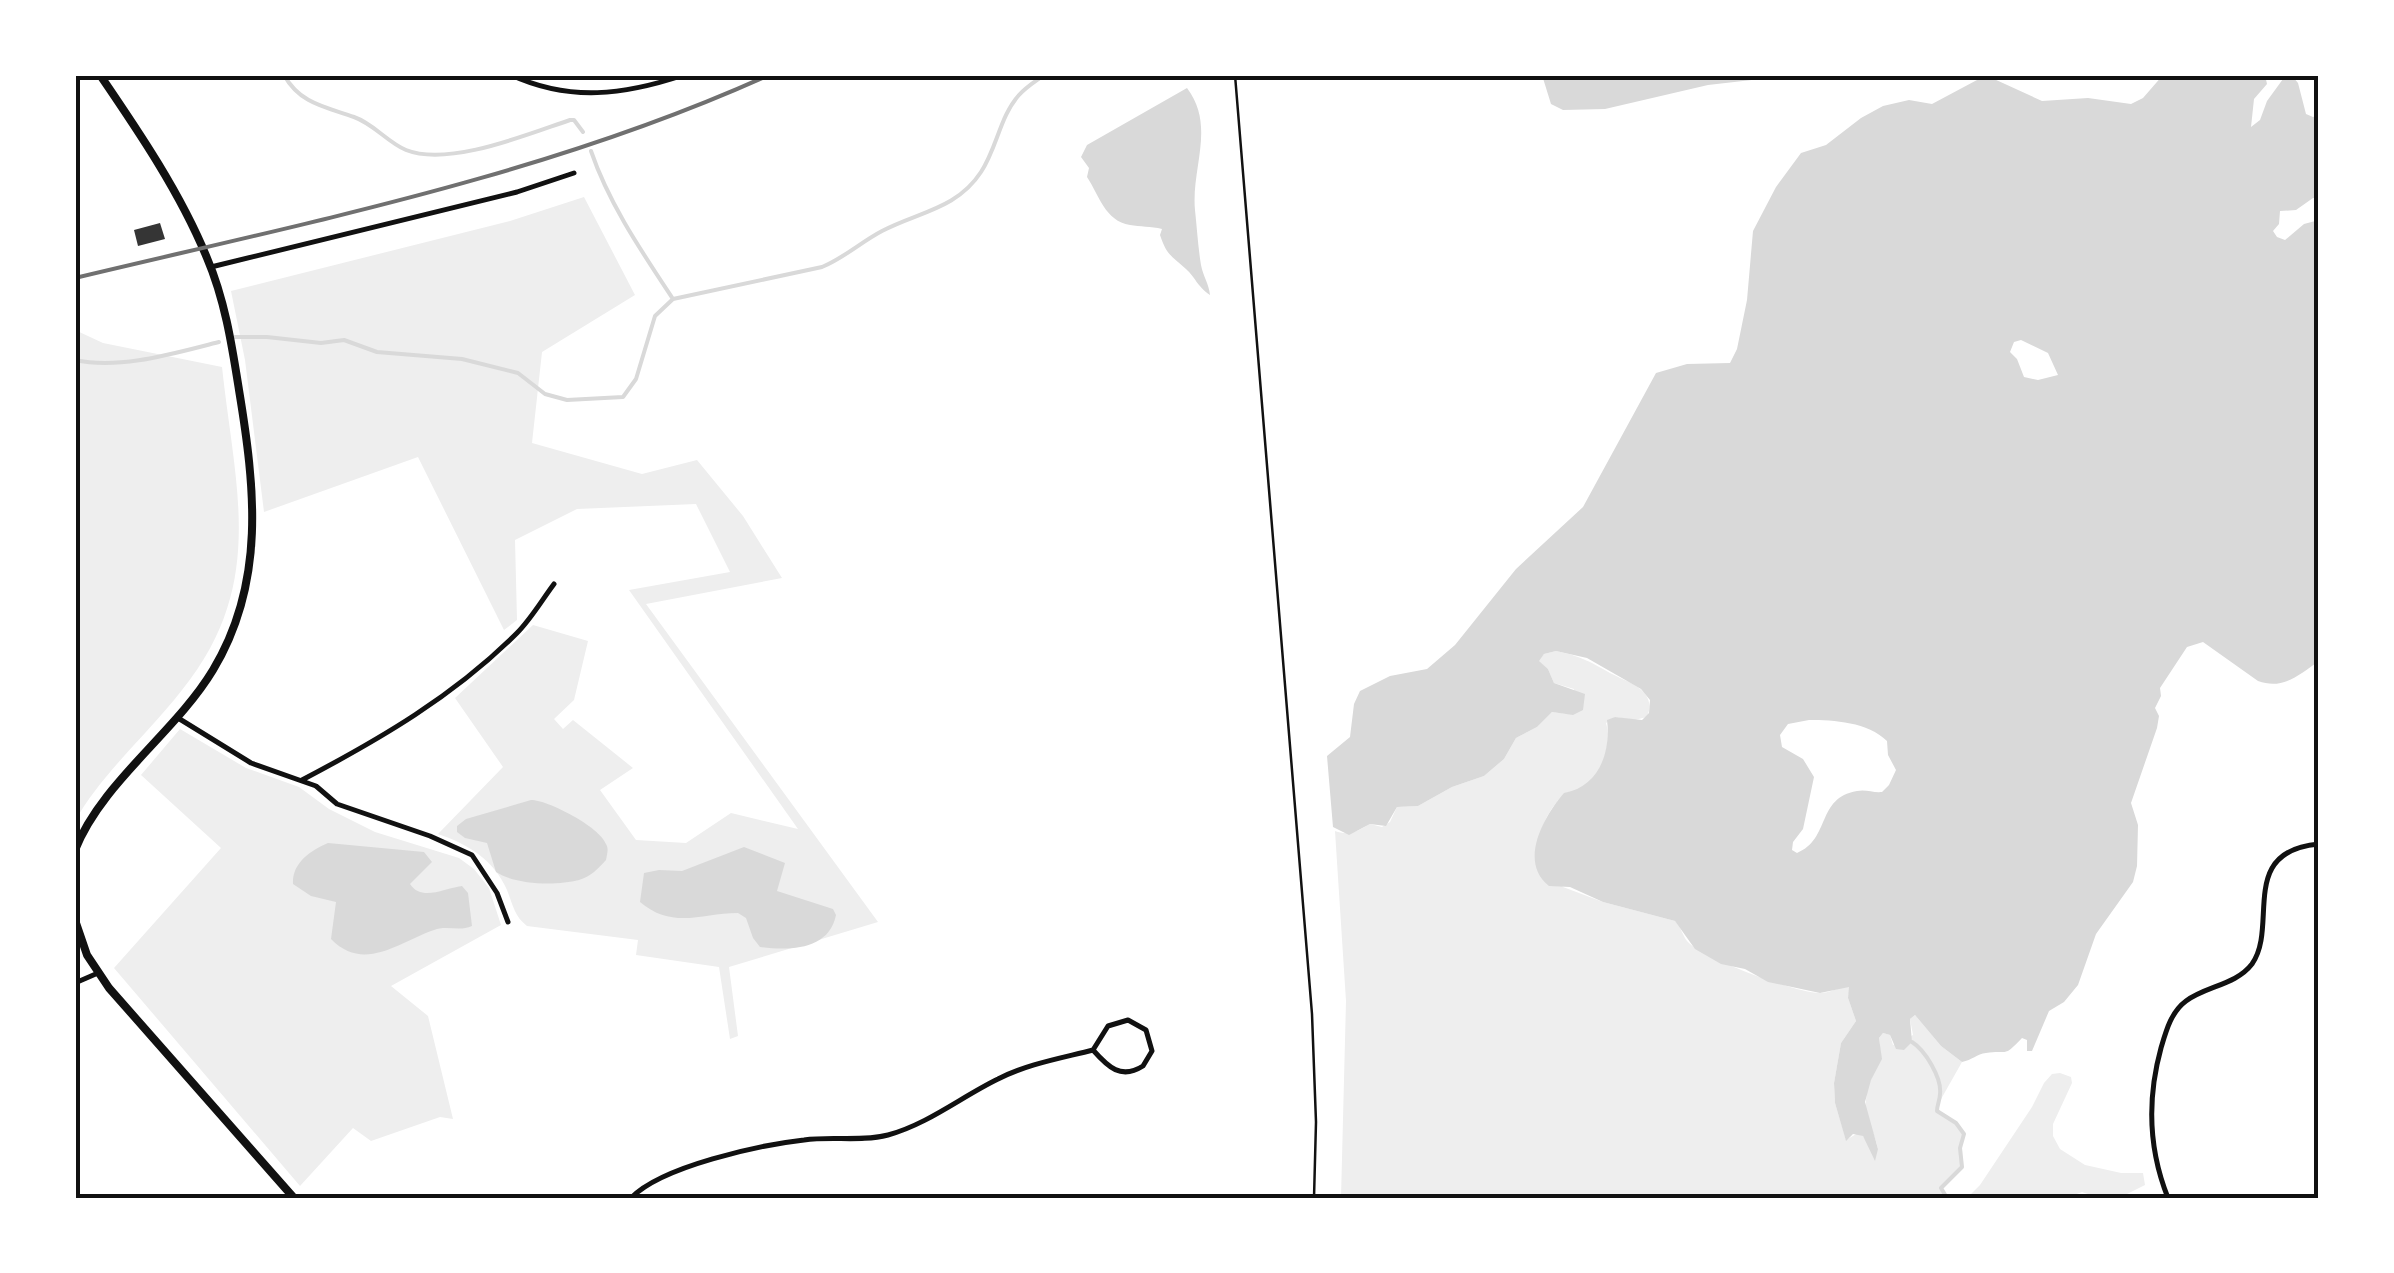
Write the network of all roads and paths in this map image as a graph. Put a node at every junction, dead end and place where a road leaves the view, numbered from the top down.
1 (100, 75) edge
2 (511, 75) edge
3 (684, 75) edge
4 (1236, 75) edge
5 (574, 172) dead end
6 (211, 267) junction
7 (554, 584) dead end
8 (178, 718) junction
9 (302, 780) junction
10 (2319, 844) edge
11 (75, 850) edge
12 (75, 920) edge
13 (508, 922) dead end
14 (98, 974) junction
15 (75, 983) edge
16 (1094, 1050) junction
17 (294, 1198) edge
18 (631, 1198) edge
19 (1314, 1198) edge
20 (2168, 1198) edge

1 - 6 street
2 - 3 street
4 - 19 path
5 - 6 street
6 - 8 street
7 - 9 street
8 - 9 street
8 - 11 street
9 - 13 street
10 - 20 street
12 - 14 street
14 - 15 street
14 - 17 street
16 - 16 street
16 - 18 street

